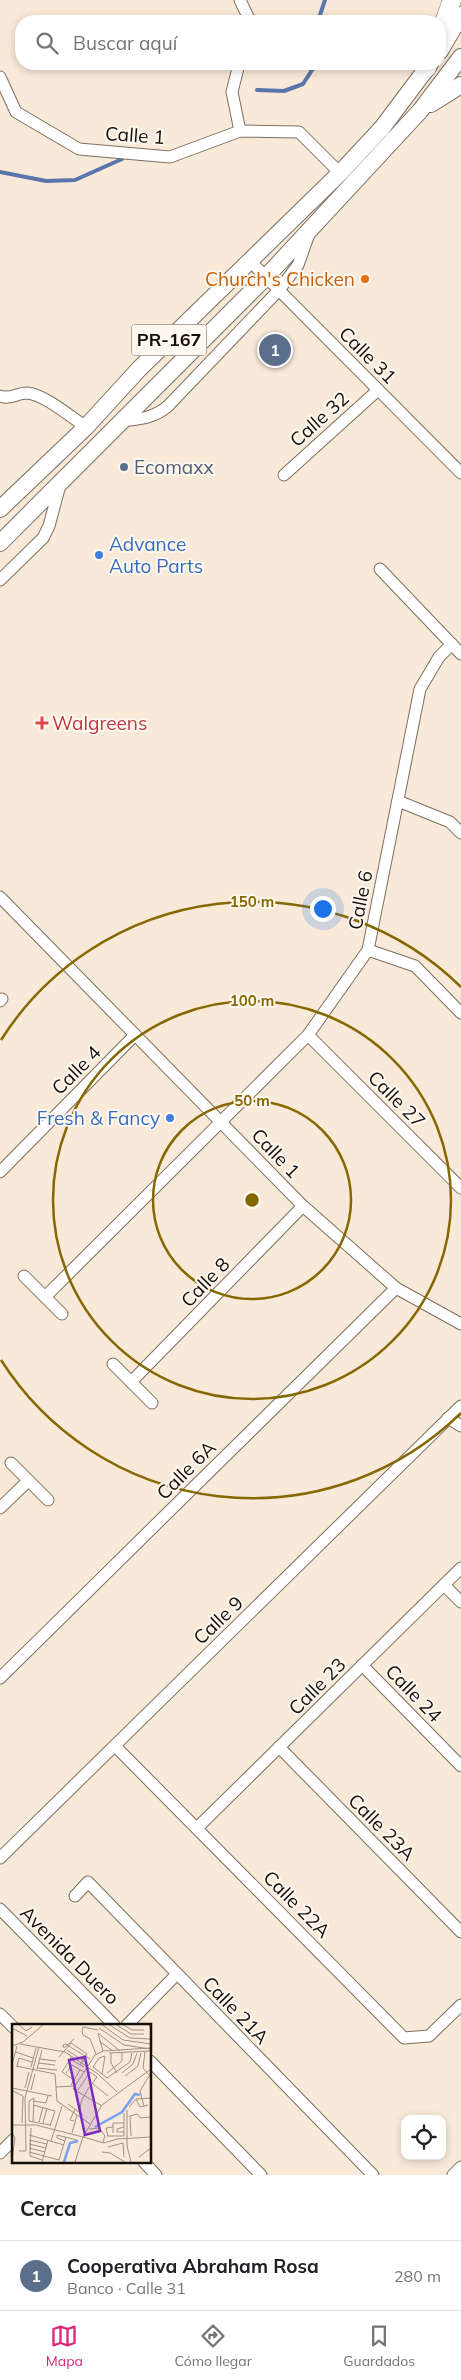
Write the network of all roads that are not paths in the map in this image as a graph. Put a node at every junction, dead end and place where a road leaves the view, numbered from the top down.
1 (240, 0) edge
2 (452, 0) edge
3 (247, 15) edge
4 (461, 15) edge
5 (446, 16) edge
6 (446, 41) edge
7 (461, 57) edge
8 (238, 70) edge
9 (424, 70) edge
10 (0, 77) edge
11 (461, 85) edge
12 (420, 110) junction
13 (240, 131) junction
14 (340, 173) junction
15 (311, 227) junction
16 (250, 261) junction
17 (266, 277) junction
18 (278, 290) junction
19 (378, 390) junction
20 (0, 396) edge
21 (122, 421) junction
22 (86, 427) junction
23 (461, 473) edge
24 (284, 475) dead end
25 (60, 483) junction
26 (0, 509) edge
27 (0, 543) edge
28 (380, 569) dead end
29 (0, 580) edge
30 (452, 644) junction
31 (461, 654) edge
32 (398, 801) junction
33 (461, 832) edge
34 (0, 897) edge
35 (368, 950) junction
36 (461, 1013) edge
37 (135, 1035) junction
38 (308, 1035) junction
39 (220, 1121) junction
40 (0, 1172) edge
41 (461, 1188) edge
42 (303, 1206) junction
43 (24, 1276) dead end
44 (396, 1288) junction
45 (45, 1297) junction
46 (62, 1314) dead end
47 (461, 1324) edge
48 (113, 1364) dead end
49 (131, 1382) junction
50 (152, 1403) dead end
51 (461, 1406) edge
52 (448, 1418) junction
53 (461, 1426) edge
54 (11, 1463) dead end
55 (28, 1480) junction
56 (48, 1500) dead end
57 (0, 1508) edge
58 (461, 1568) edge
59 (444, 1585) junction
60 (461, 1602) edge
61 (362, 1665) junction
62 (0, 1678) edge
63 (115, 1746) junction
64 (279, 1747) junction
65 (461, 1766) edge
66 (197, 1828) junction
67 (0, 1858) edge
68 (75, 1896) dead end
69 (0, 1909) edge
70 (461, 1932) edge
71 (177, 1974) junction
72 (461, 2005) edge
73 (0, 2014) edge
74 (113, 2024) edge
75 (128, 2024) edge
76 (12, 2026) edge
77 (151, 2062) edge
78 (12, 2141) edge
79 (0, 2153) edge
80 (144, 2162) edge
81 (461, 2167) edge
82 (156, 2175) edge
83 (262, 2175) edge
84 (373, 2175) edge
85 (453, 2175) edge

1 - 3 street
2 - 5 highway
4 - 6 main road
7 - 12 main road, PR-167
8 - 13 street
9 - 14 main road, PR-167
10 - 13 street, Calle 1
11 - 12 main road
12 - 15 main road, PR-167
13 - 14 street, Calle 1
14 - 16 main road, PR-167
15 - 17 main road, PR-167
15 - 18 street
16 - 17 street, Calle 31
16 - 22 main road, PR-167
17 - 18 street, Calle 31
17 - 21 main road, PR-167
18 - 19 street, Calle 31
18 - 21 street
19 - 23 street, Calle 31
19 - 24 street, Calle 32
20 - 22 street
21 - 25 main road, PR-167
22 - 26 main road, PR-167
25 - 27 main road, PR-167
25 - 29 street
28 - 30 street
30 - 31 street
30 - 32 street, Calle 6
32 - 33 street
32 - 35 street, Calle 6
34 - 37 street, Calle 1
35 - 36 street
35 - 38 street, Calle 6
37 - 39 street, Calle 1
37 - 40 street, Calle 4
38 - 39 street, Calle 6
38 - 41 street, Calle 27
39 - 42 street, Calle 1
39 - 45 street
42 - 44 street, Calle 1
42 - 49 street, Calle 8
43 - 45 street
44 - 47 street, Calle 1
44 - 62 street, Calle 6A
45 - 46 street
48 - 49 street
49 - 50 street
51 - 52 street, Calle 9
52 - 53 street
52 - 63 street, Calle 9
54 - 55 street
55 - 56 street
55 - 57 street
58 - 59 street, Calle 23
59 - 60 street
59 - 61 street, Calle 23
61 - 64 street, Calle 23
61 - 65 street, Calle 24
63 - 66 street, Calle 22A
63 - 67 street, Calle 9
64 - 66 street, Calle 23
64 - 70 street, Calle 23A
66 - 72 street, Calle 22A
68 - 71 street, Calle 21A
69 - 74 street, Avenida Duero
71 - 75 street
71 - 84 street, Calle 21A
73 - 76 street
77 - 83 street
78 - 79 street
80 - 82 street
81 - 85 street

